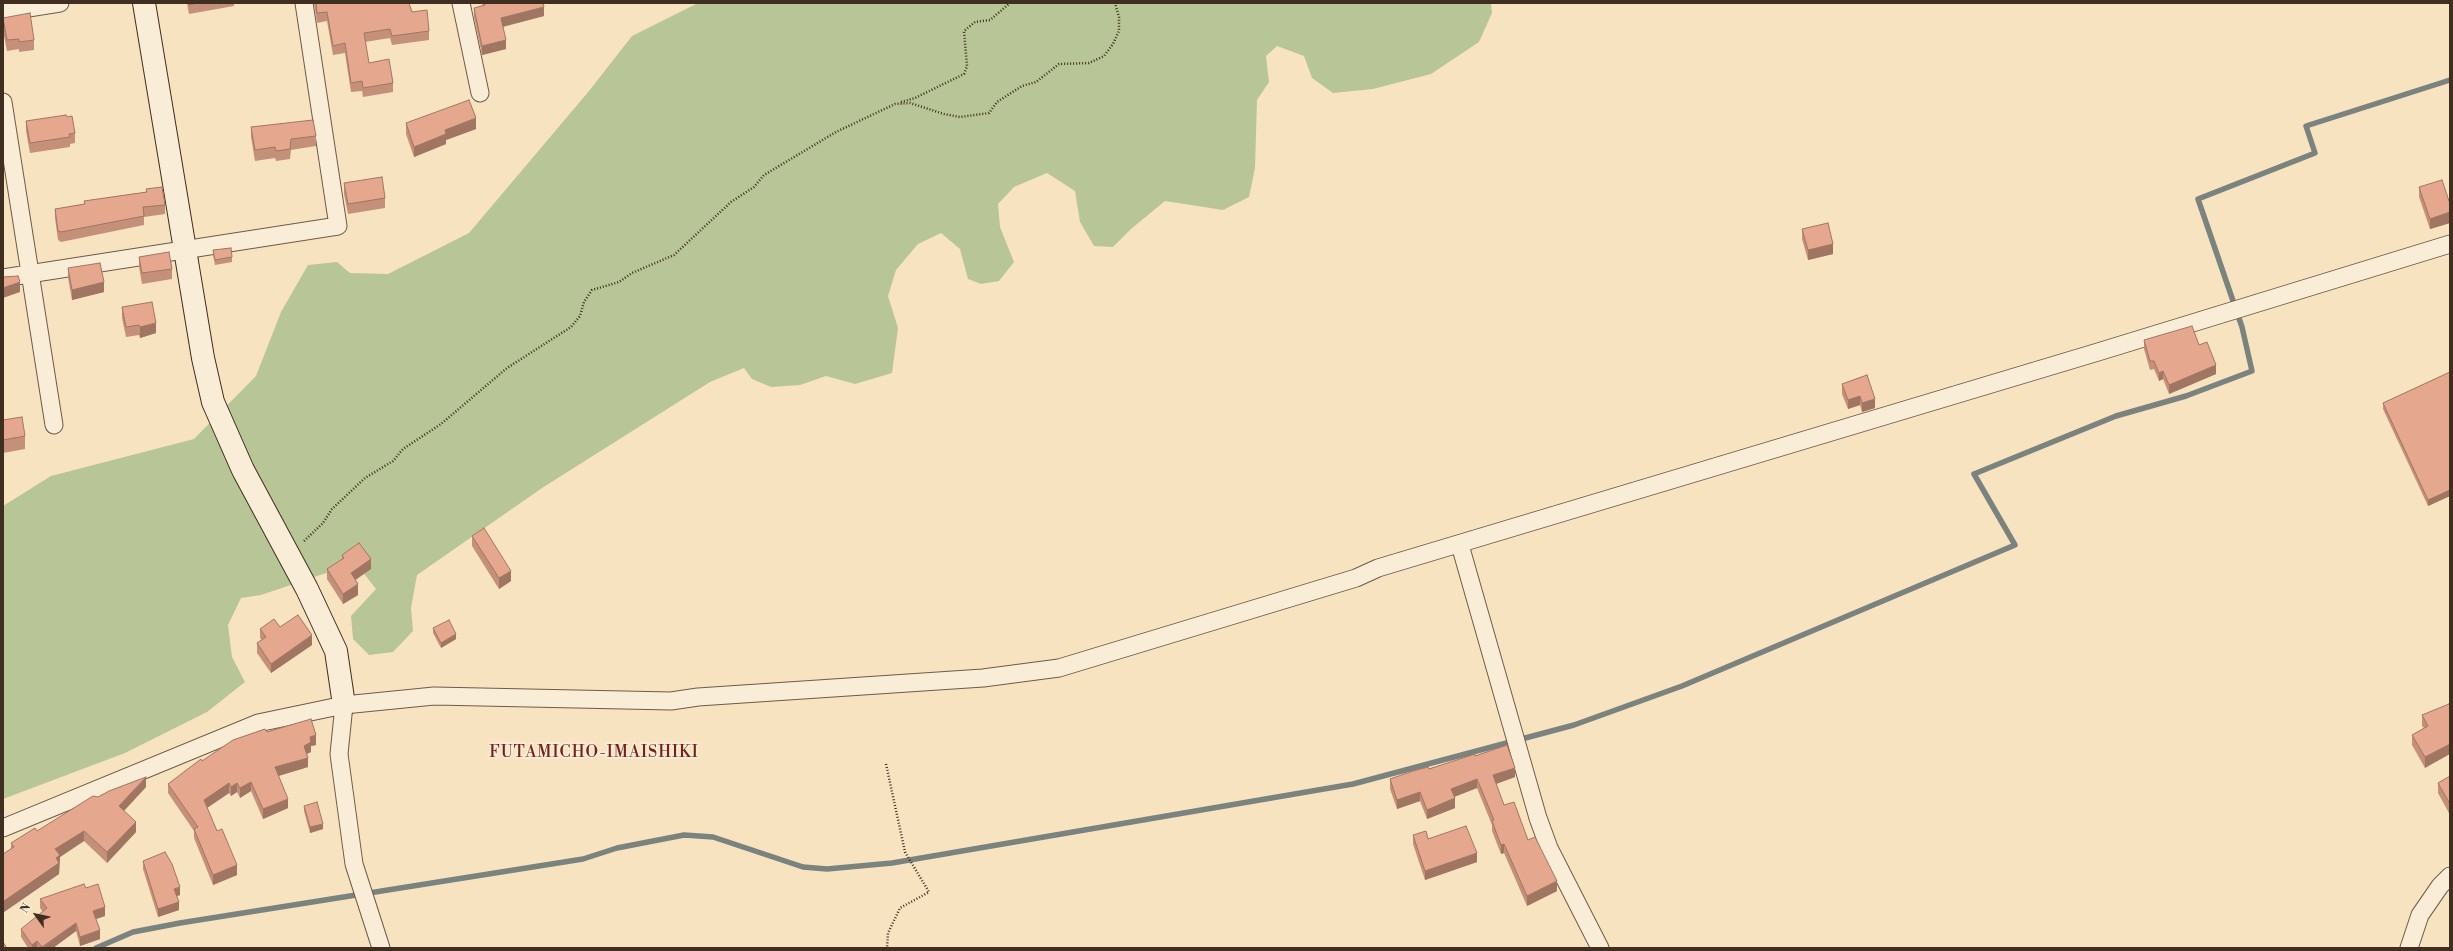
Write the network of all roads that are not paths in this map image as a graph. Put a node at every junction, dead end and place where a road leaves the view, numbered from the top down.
1 (60, 3) edge
2 (144, 3) edge
3 (304, 3) edge
4 (461, 3) edge
5 (3, 12) edge
6 (480, 93) dead end
7 (3, 102) edge
8 (2450, 244) edge
9 (185, 248) junction
10 (30, 273) junction
11 (3, 278) edge
12 (54, 425) dead end
13 (1460, 545) junction
14 (344, 705) junction
15 (3, 828) edge
16 (2450, 876) edge
17 (381, 948) edge
18 (1600, 948) edge
19 (2408, 948) edge

1 - 5 street
2 - 9 street
3 - 9 street
4 - 6 street
7 - 10 street
8 - 13 street
9 - 10 street
9 - 14 street
10 - 11 street
10 - 12 street
13 - 14 street
13 - 18 street
14 - 15 street
14 - 17 street
16 - 19 street

